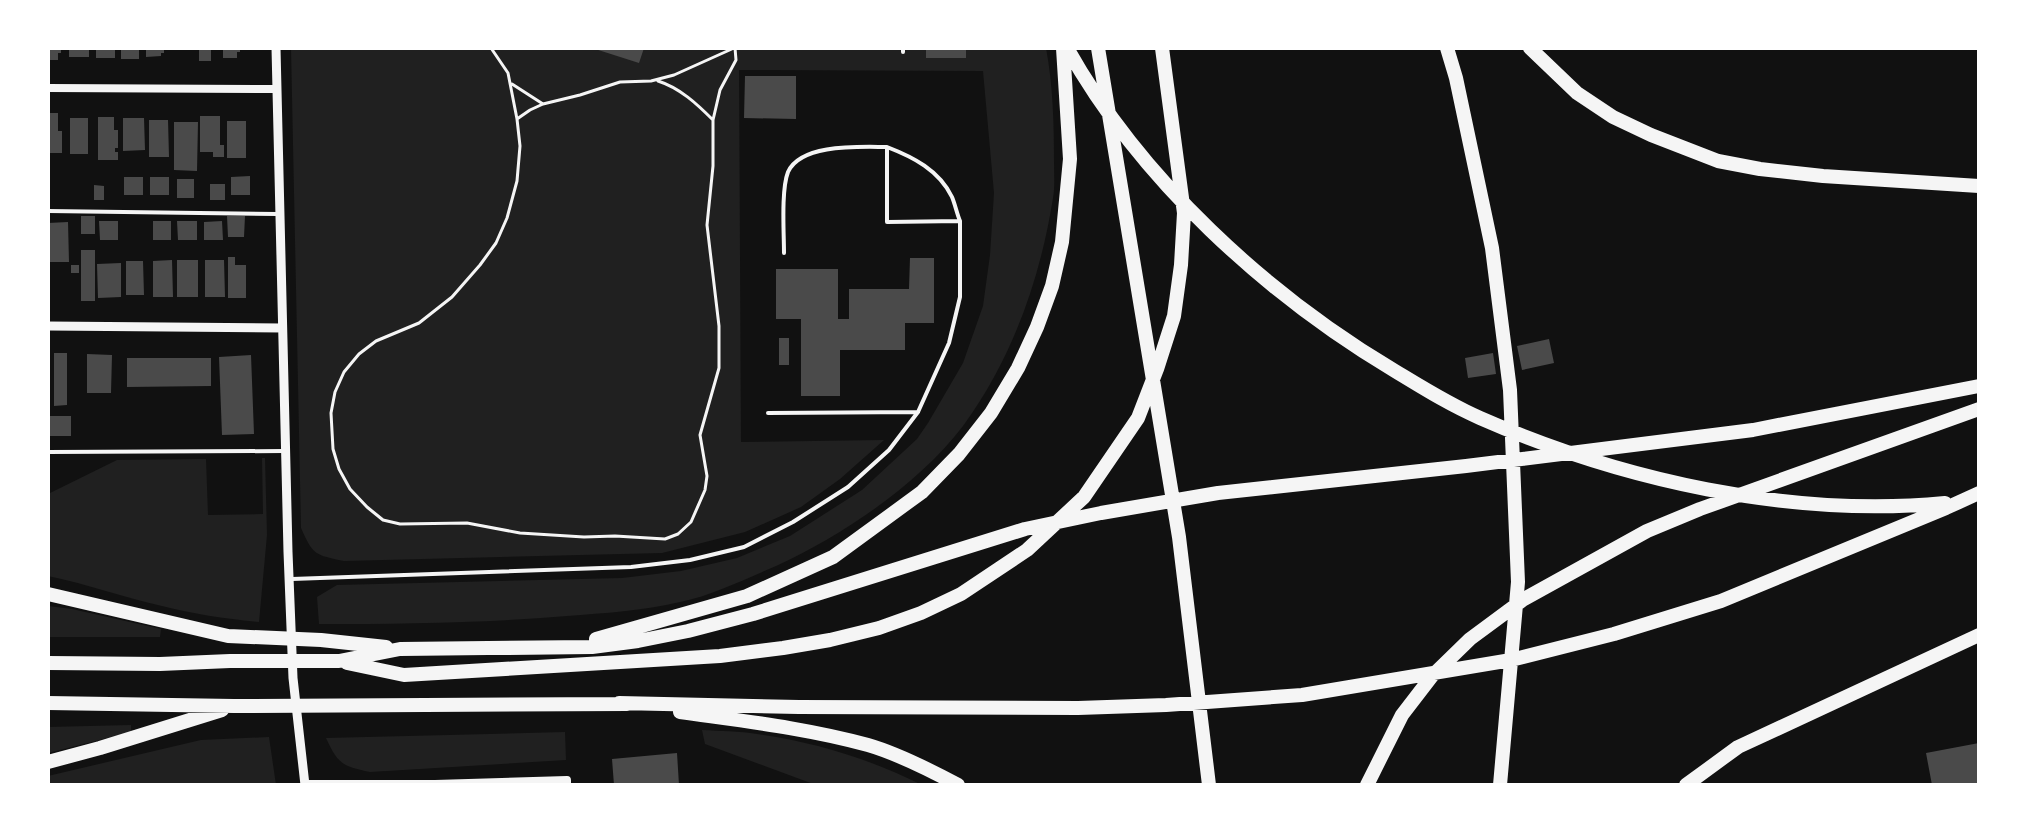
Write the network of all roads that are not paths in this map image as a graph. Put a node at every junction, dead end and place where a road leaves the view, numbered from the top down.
1 (276, 48) edge
2 (1065, 48) edge
3 (1098, 48) edge
4 (1162, 48) edge
5 (1447, 48) edge
6 (1530, 48) edge
7 (48, 88) edge
8 (277, 89) junction
9 (887, 147) junction
10 (1979, 186) edge
11 (48, 211) edge
12 (280, 214) junction
13 (960, 221) junction
14 (784, 253) dead end
15 (48, 326) edge
16 (282, 328) junction
17 (1979, 386) edge
18 (1979, 409) edge
19 (918, 412) junction
20 (768, 413) dead end
21 (286, 451) junction
22 (48, 452) edge
23 (1979, 493) edge
24 (1979, 500) edge
25 (289, 579) junction
26 (48, 594) edge
27 (1979, 635) edge
28 (572, 646) junction
29 (400, 649) junction
30 (339, 661) junction
31 (48, 663) edge
32 (48, 703) edge
33 (619, 703) junction
34 (234, 706) junction
35 (48, 762) edge
36 (567, 782) edge
37 (1368, 783) edge
38 (435, 784) edge
39 (305, 785) edge
40 (958, 785) edge
41 (1209, 785) edge
42 (1500, 785) edge
43 (1686, 785) edge

1 - 8 street
2 - 24 highway
2 - 28 highway
3 - 41 highway
4 - 30 highway
5 - 42 highway
6 - 10 highway
7 - 8 street
8 - 12 street
9 - 13 lane
9 - 13 lane
9 - 14 lane
11 - 12 lane
12 - 16 street
13 - 19 lane
15 - 16 street
16 - 21 street
17 - 28 highway
18 - 37 highway
19 - 20 lane
19 - 25 lane
21 - 22 lane
21 - 25 street
23 - 33 highway
25 - 39 street
26 - 29 highway
27 - 43 highway
28 - 29 highway
29 - 30 highway
30 - 31 highway
32 - 34 highway
33 - 34 highway
33 - 40 highway
34 - 35 highway
36 - 38 street
38 - 39 street

